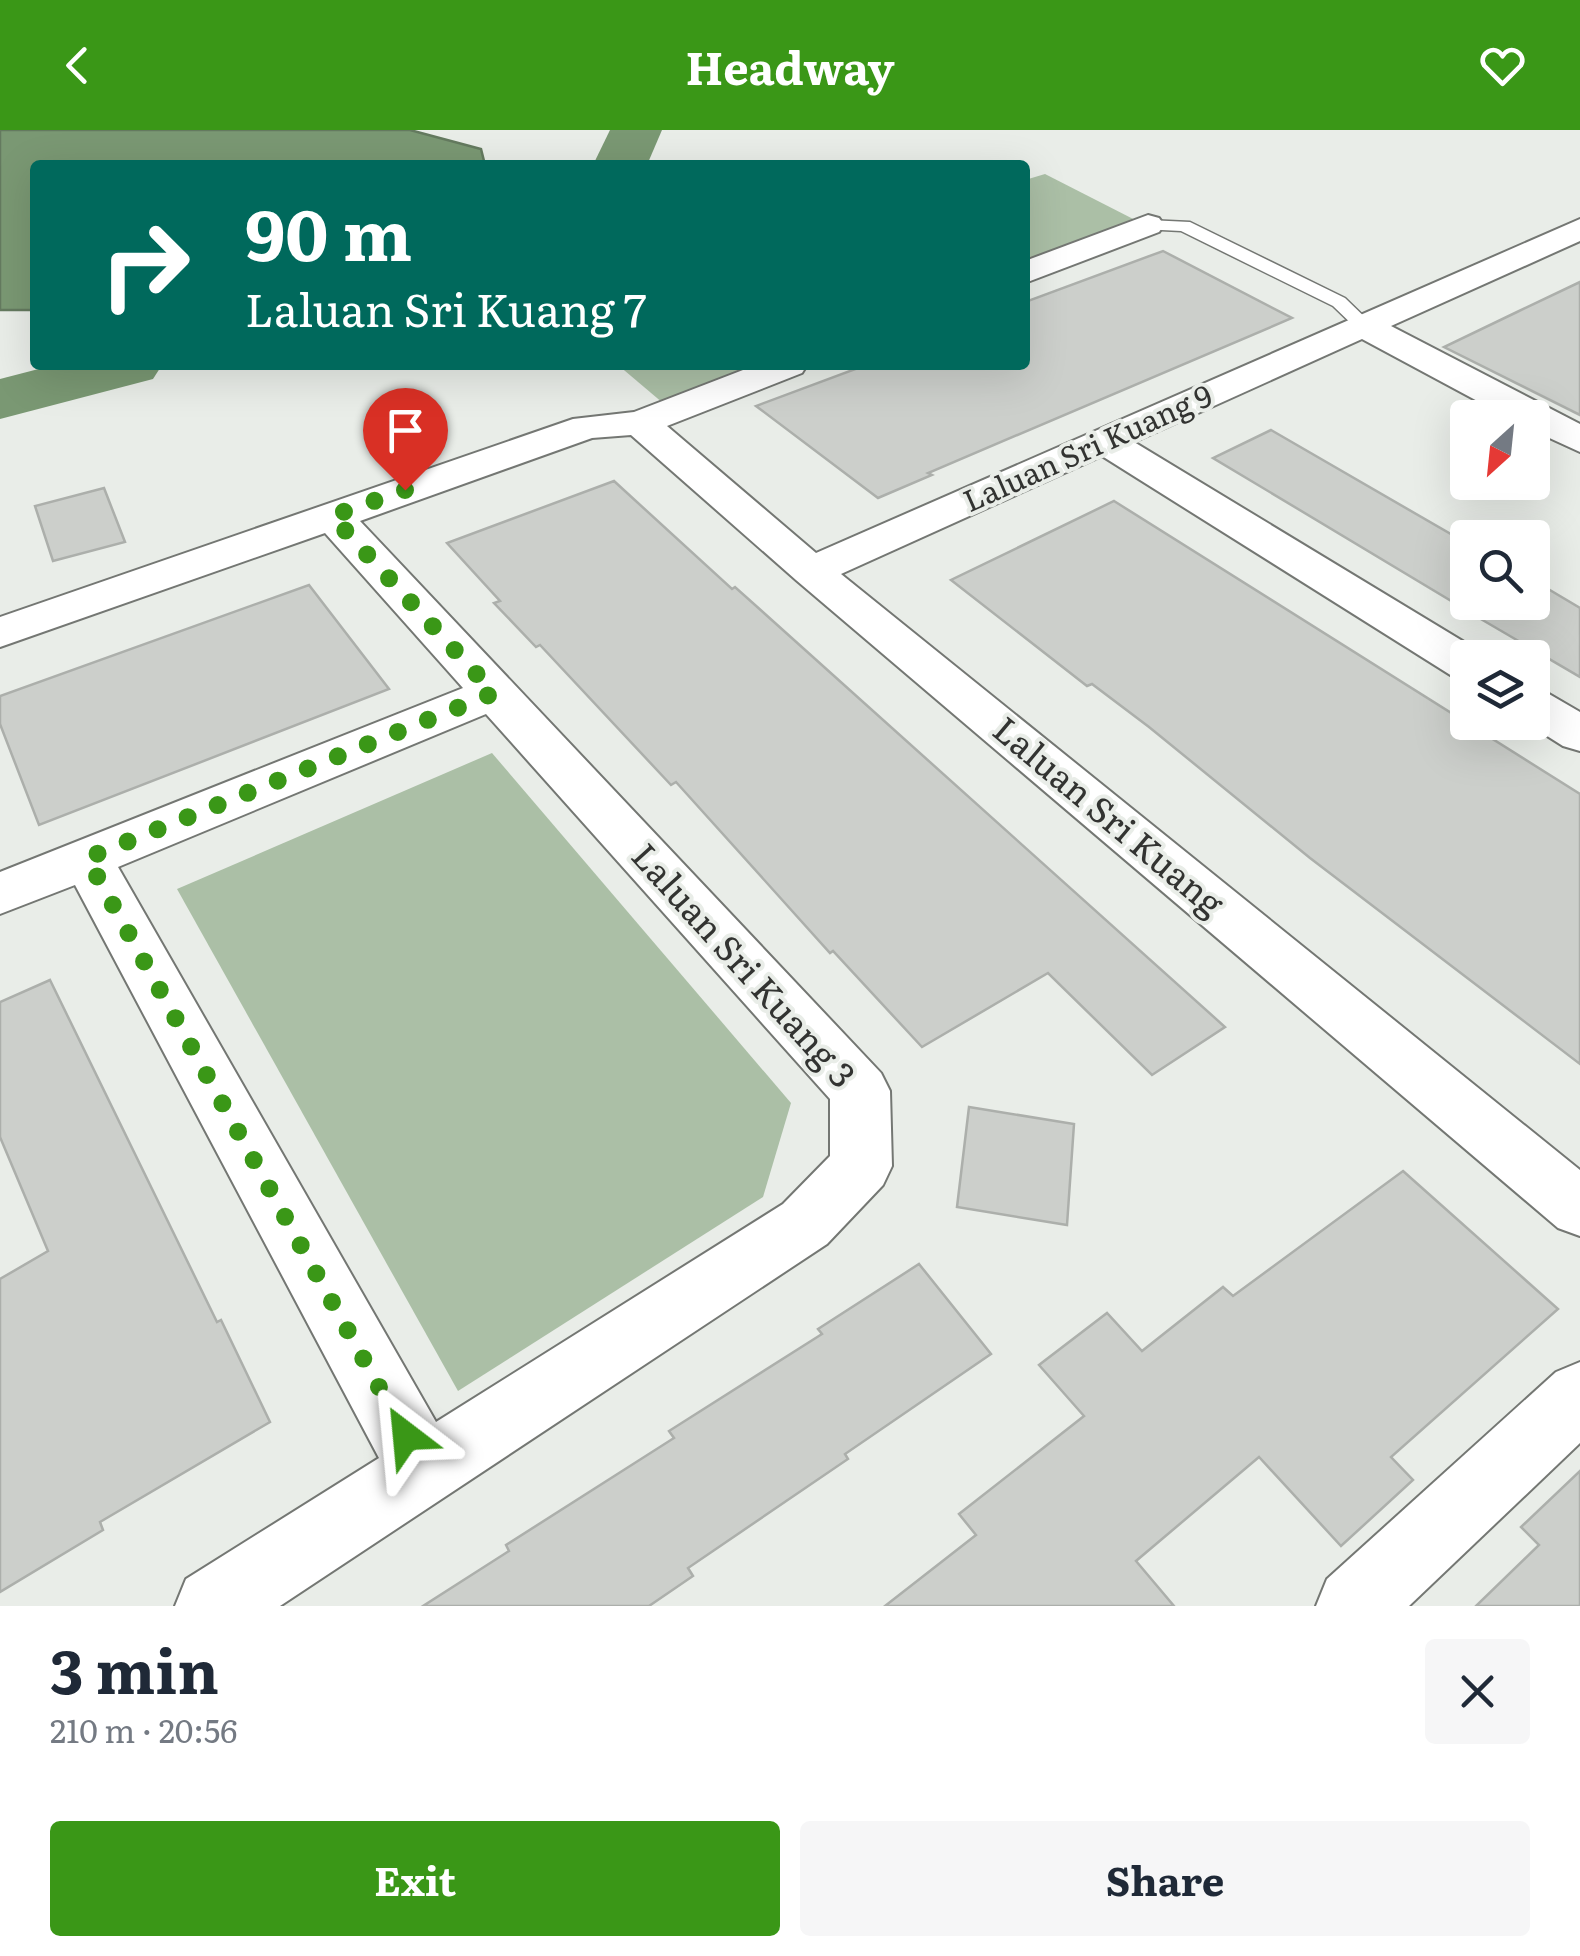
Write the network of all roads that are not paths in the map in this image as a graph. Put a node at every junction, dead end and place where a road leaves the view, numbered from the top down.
1 (1148, 225) joint
2 (1572, 240) edge
3 (1030, 271) edge
4 (1366, 327) junction
5 (775, 370) edge
6 (640, 422) junction
7 (1580, 440) edge
8 (1105, 441) junction
9 (332, 516) junction
10 (811, 570) junction
11 (0, 632) edge
12 (1450, 653) edge
13 (494, 693) junction
14 (1550, 715) edge
15 (1580, 734) edge
16 (87, 858) junction
17 (0, 894) edge
18 (1580, 1208) edge
19 (1580, 1396) edge
20 (424, 1470) junction
21 (213, 1606) edge
22 (1354, 1606) edge

1 - 3 street
1 - 4 lane
2 - 4 street, Laluan Sri Kuang 9
4 - 7 street
4 - 8 street, Laluan Sri Kuang 9
5 - 6 street
6 - 9 street
6 - 10 street, Laluan Sri Kuang
8 - 10 street, Laluan Sri Kuang 9
8 - 12 street
9 - 11 street
9 - 13 street, Laluan Sri Kuang 3
10 - 18 street, Laluan Sri Kuang
13 - 16 street
13 - 20 street, Laluan Sri Kuang 3
14 - 15 street
16 - 17 street
16 - 20 street
19 - 22 street
20 - 21 street, Laluan Sri Kuang 3

